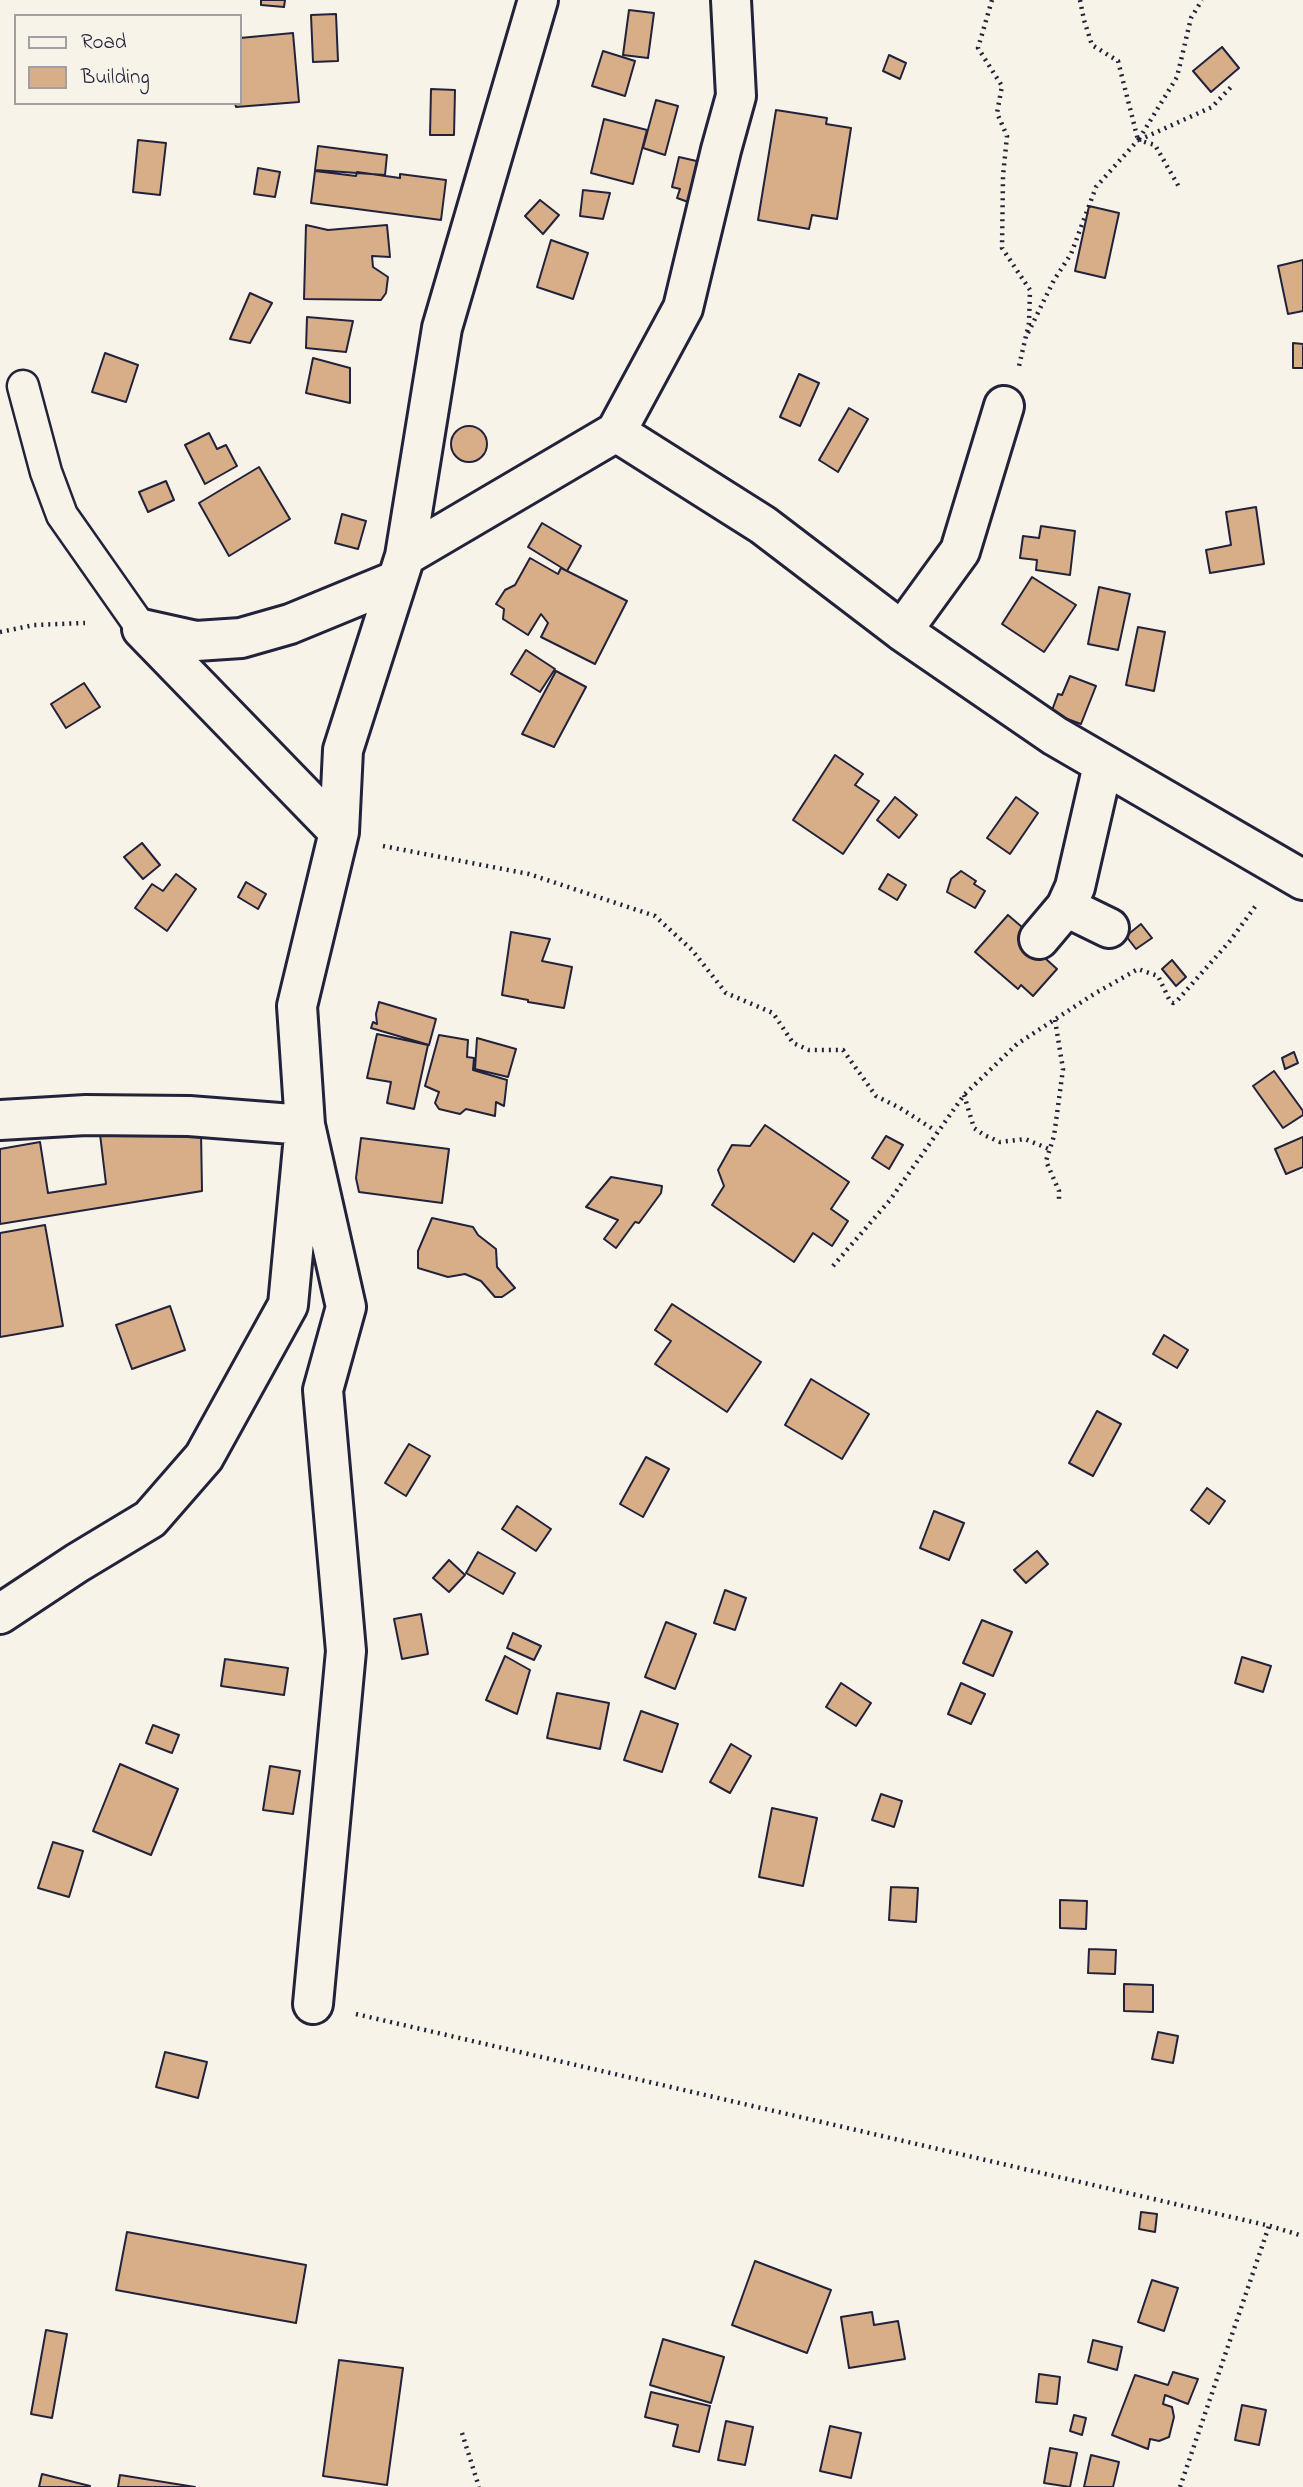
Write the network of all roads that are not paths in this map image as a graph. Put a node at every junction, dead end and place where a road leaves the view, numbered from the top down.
1 (538, 0) edge
2 (731, 0) edge
3 (23, 386) dead end
4 (1004, 406) road end
5 (616, 432) junction
6 (401, 568) junction
7 (142, 629) junction
8 (902, 631) junction
9 (1103, 765) junction
10 (339, 832) junction
11 (1295, 875) edge
12 (1066, 907) junction
13 (1110, 928) dead end
14 (1039, 939) dead end
15 (0, 1120) edge
16 (305, 1125) junction
17 (0, 1614) edge
18 (313, 2004) road end

1 - 6 street
2 - 5 street
3 - 7 lane
4 - 8 street
5 - 6 street
5 - 8 street
6 - 7 street
6 - 10 street
7 - 10 street
8 - 9 street
9 - 11 street
9 - 12 street
10 - 16 street
12 - 13 street
12 - 14 street
15 - 16 street
16 - 17 street
16 - 18 street

